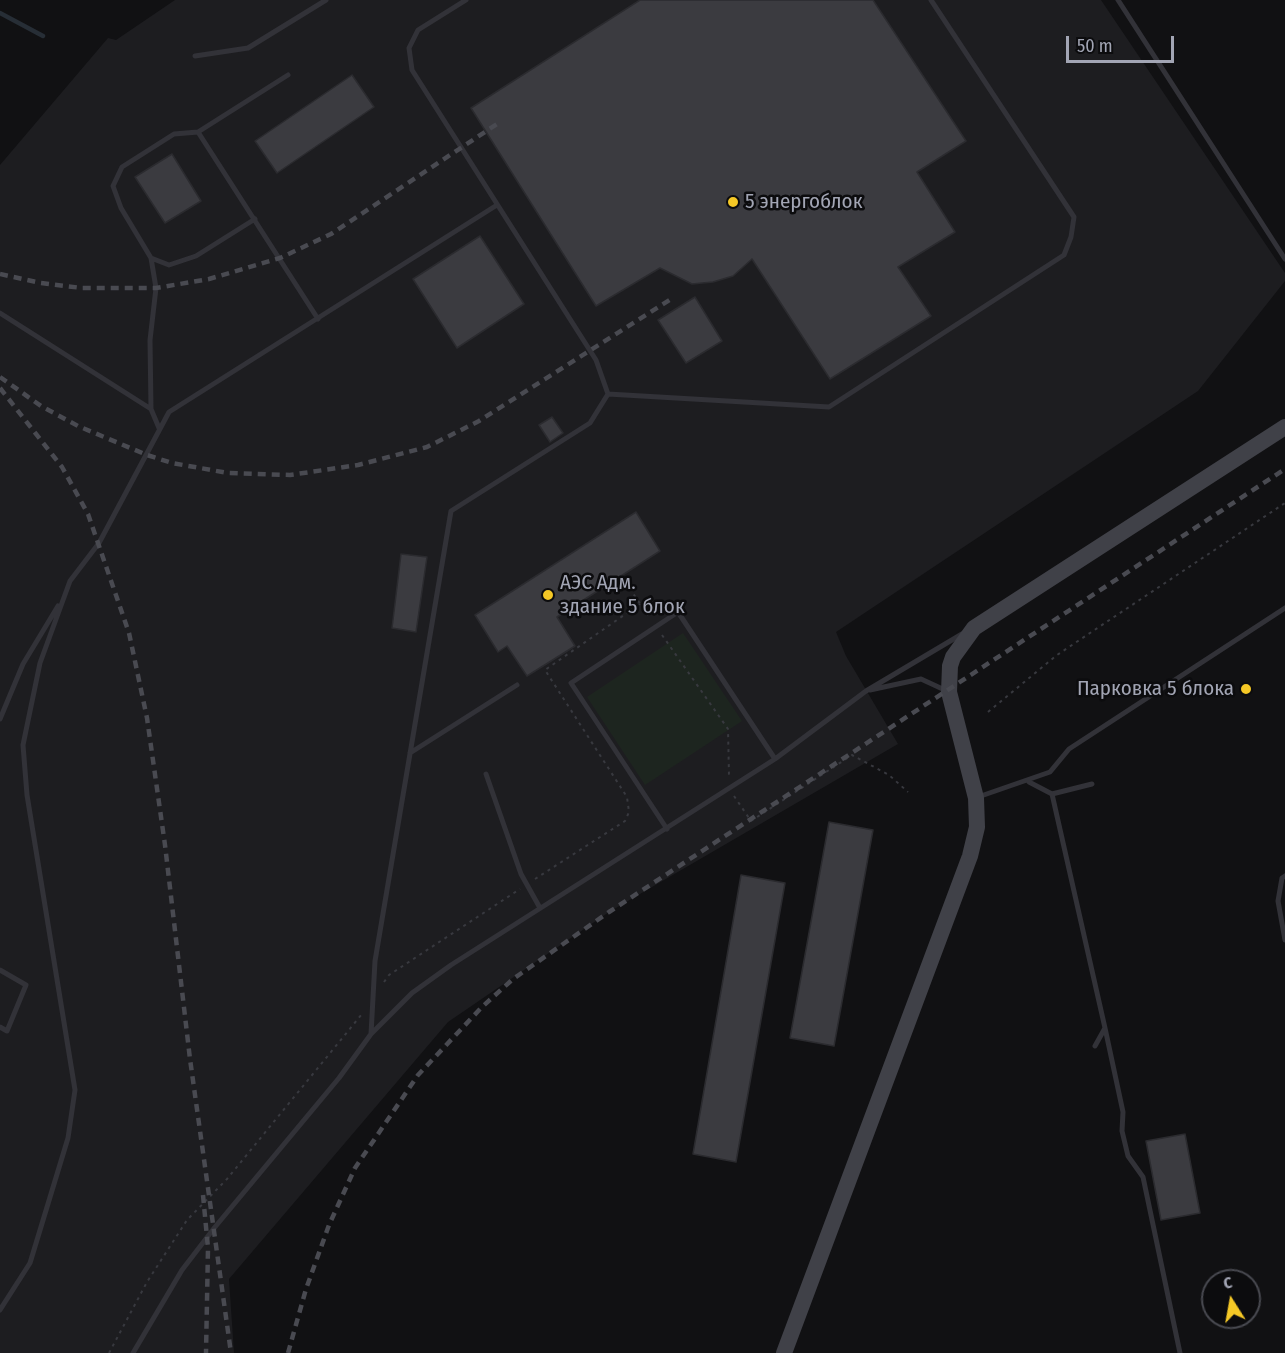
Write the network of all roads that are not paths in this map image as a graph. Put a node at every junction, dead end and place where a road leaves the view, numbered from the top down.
1 (326, 0) edge
2 (466, 0) edge
3 (931, 0) edge
4 (1118, 0) edge
5 (195, 56) dead end
6 (288, 75) dead end
7 (198, 132) junction
8 (497, 205) junction
9 (255, 219) junction
10 (151, 258) junction
11 (1285, 259) edge
12 (0, 313) edge
13 (318, 319) junction
14 (608, 394) junction
15 (151, 409) junction
16 (1285, 427) edge
17 (159, 428) junction
18 (64, 597) junction
19 (1285, 608) edge
20 (974, 627) junction
21 (517, 685) dead end
22 (866, 691) junction
23 (949, 692) junction
24 (0, 719) edge
25 (410, 753) junction
26 (775, 759) junction
27 (486, 774) dead end
28 (1029, 782) junction
29 (1092, 784) dead end
30 (1052, 794) junction
31 (976, 798) junction
32 (667, 829) junction
33 (1285, 876) edge
34 (540, 908) junction
35 (1285, 940) edge
36 (0, 970) edge
37 (0, 1027) edge
38 (1105, 1028) junction
39 (371, 1034) junction
40 (1095, 1046) dead end
41 (0, 1310) edge
42 (133, 1353) edge
43 (784, 1353) edge
44 (1180, 1353) edge

1 - 5 lane
2 - 8 lane
3 - 14 lane
4 - 11 lane
6 - 7 lane
7 - 9 lane
7 - 10 lane
8 - 13 lane
8 - 14 lane
9 - 10 lane
9 - 13 lane
10 - 15 lane
12 - 15 lane
13 - 17 lane
14 - 25 lane
15 - 17 lane
16 - 20 main road
17 - 18 lane
18 - 24 lane
18 - 41 lane
19 - 28 lane
20 - 22 lane
20 - 23 main road
21 - 25 lane
22 - 23 lane
22 - 26 lane
23 - 31 main road
25 - 39 lane
26 - 32 lane
26 - 32 lane
27 - 34 lane
28 - 30 lane
28 - 31 lane
29 - 30 lane
30 - 38 lane
31 - 43 main road
32 - 34 lane
33 - 35 lane
34 - 39 lane
36 - 37 lane
38 - 40 lane
38 - 44 lane
39 - 42 lane

